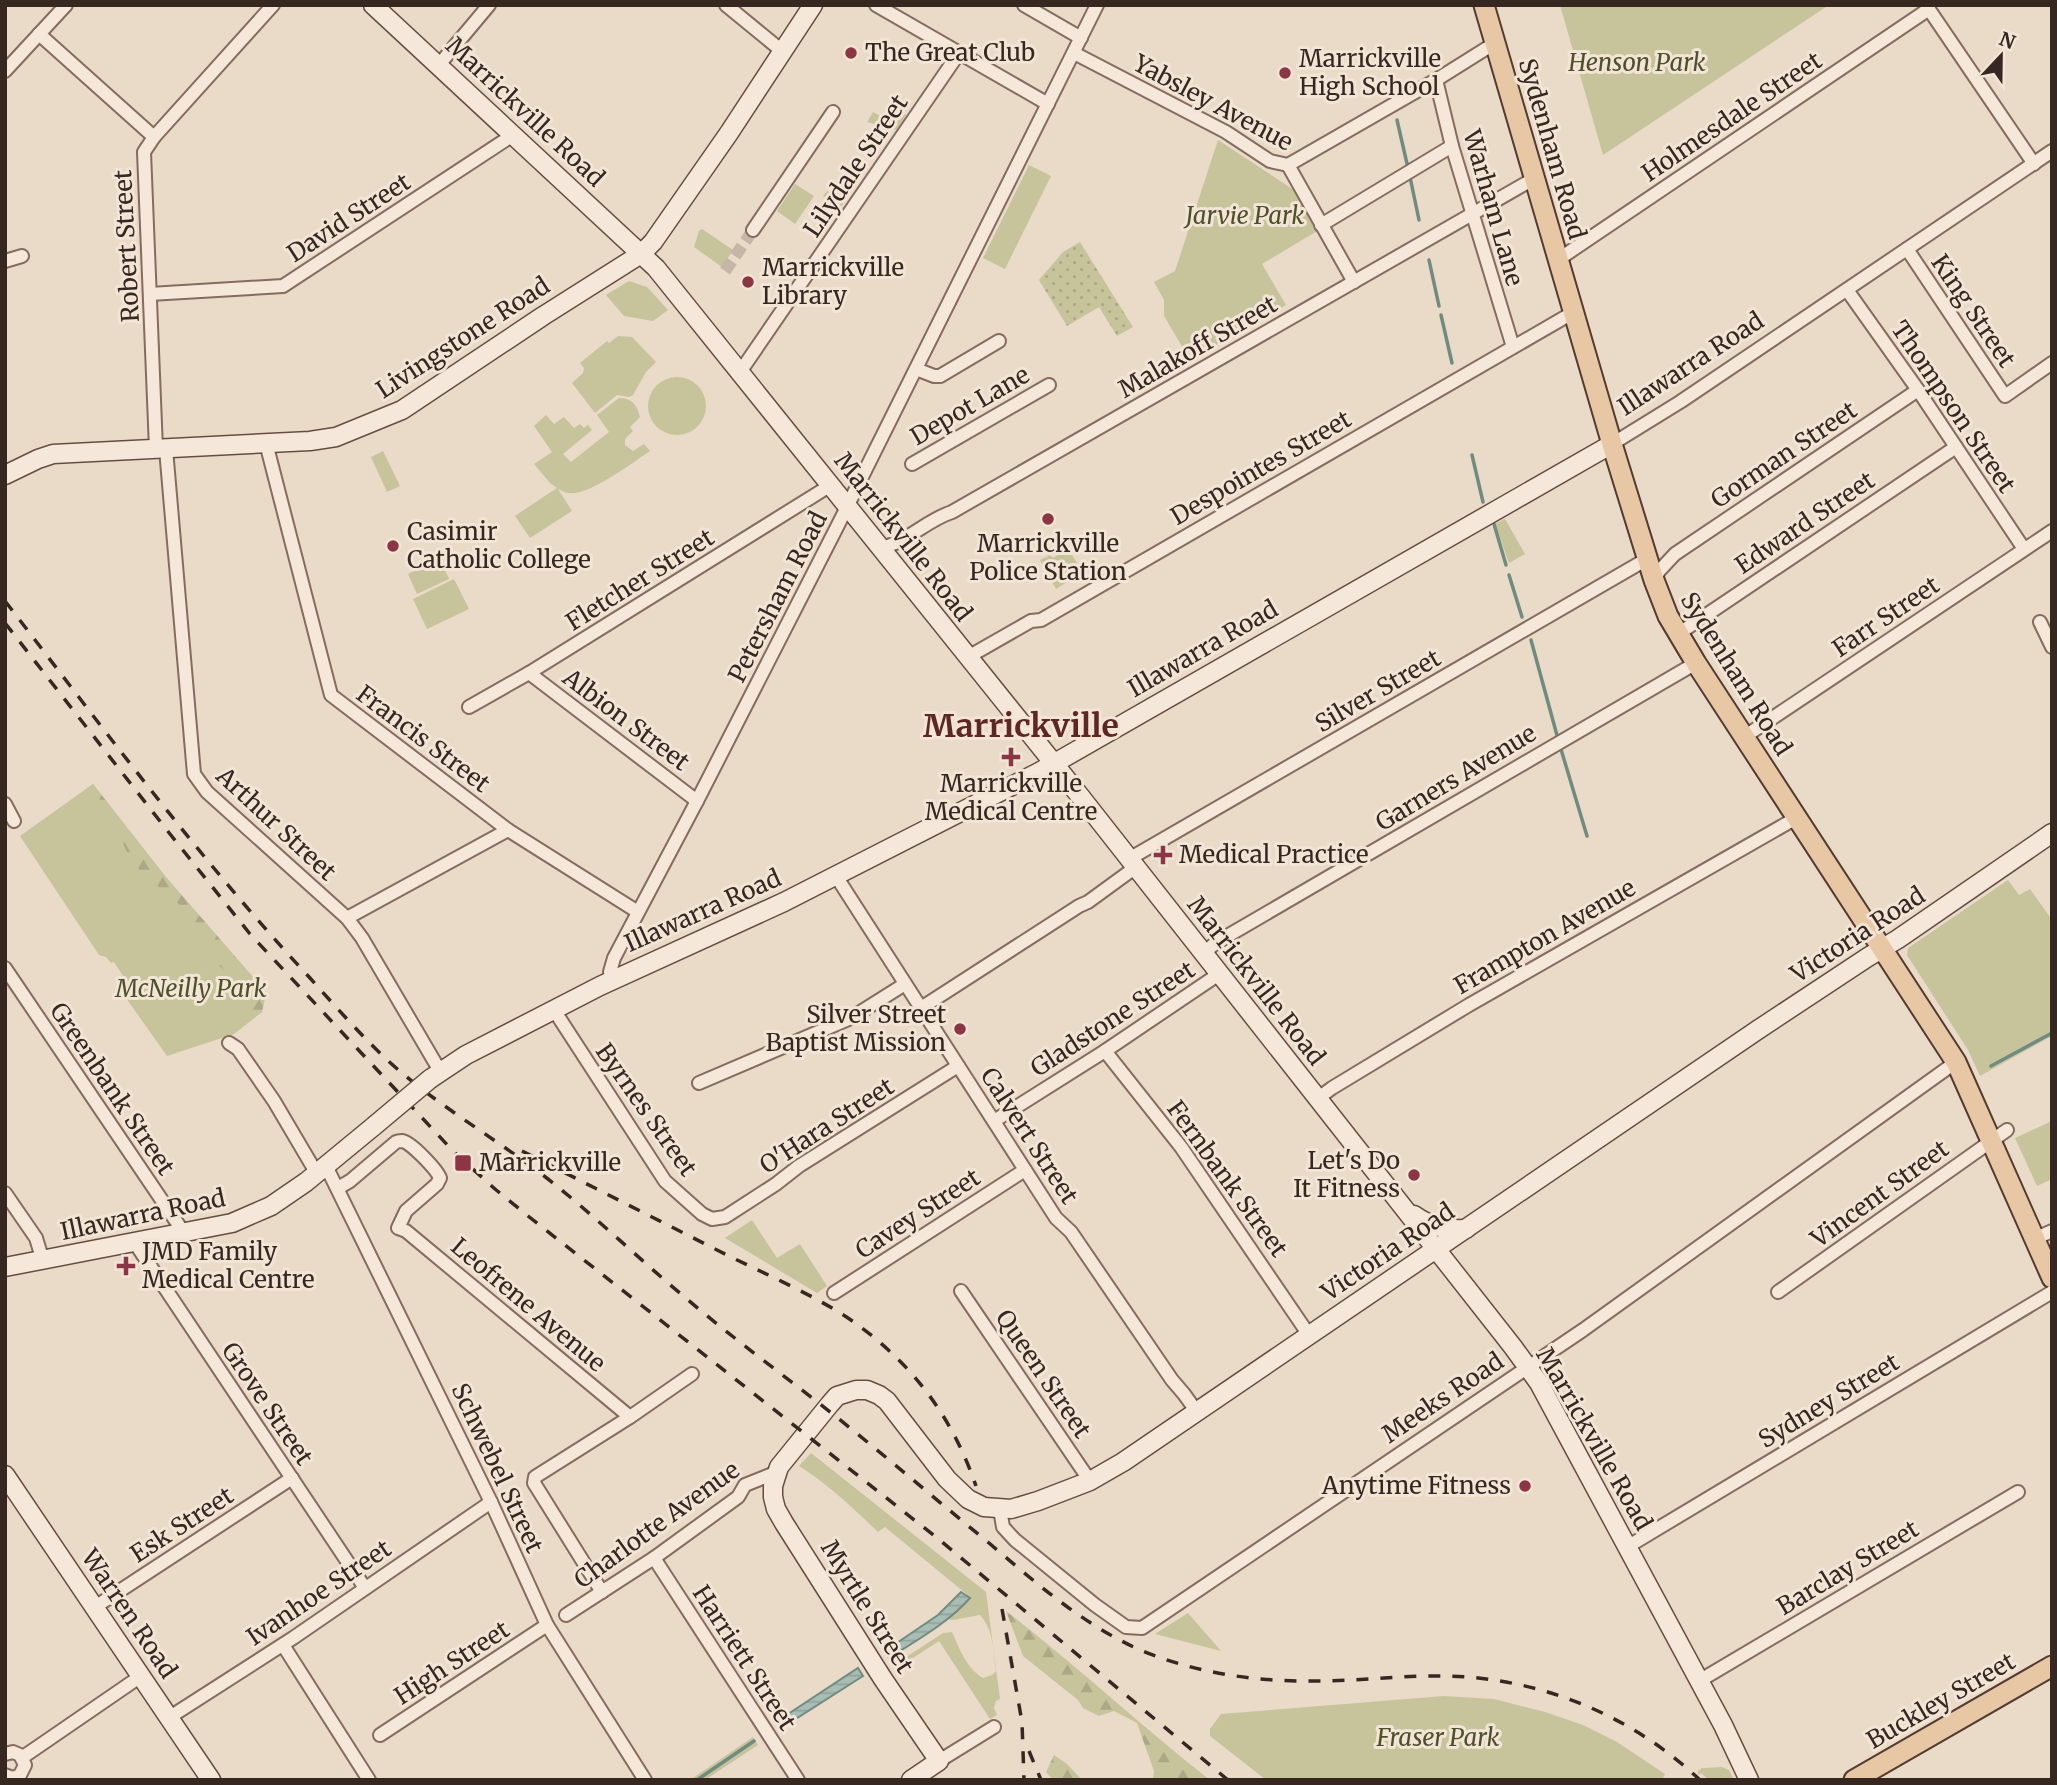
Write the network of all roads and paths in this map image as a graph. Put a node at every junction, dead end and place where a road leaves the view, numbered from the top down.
1 (66, 5) edge
2 (273, 5) edge
3 (373, 5) edge
4 (489, 5) edge
5 (726, 5) edge
6 (813, 5) edge
7 (876, 5) edge
8 (1024, 5) edge
9 (1097, 5) edge
10 (1484, 5) edge
11 (1927, 7) edge
12 (39, 34) junction
13 (1081, 38) junction
14 (1495, 43) junction
15 (782, 51) junction
16 (1074, 52) junction
17 (959, 53) junction
18 (438, 66) junction
19 (5, 71) edge
20 (1436, 80) junction
21 (1048, 104) junction
22 (833, 112) dead end
23 (513, 135) junction
24 (154, 137) junction
25 (1452, 146) junction
26 (2052, 152) edge
27 (2034, 164) junction
28 (1288, 165) junction
29 (1535, 178) junction
30 (1473, 214) junction
31 (1321, 225) junction
32 (753, 230) tunnel mouth
33 (1907, 249) junction
34 (641, 254) junction
35 (22, 256) dead end
36 (1559, 259) junction
37 (5, 261) edge
38 (1354, 282) junction
39 (1847, 290) junction
40 (150, 294) junction
41 (1574, 312) junction
42 (999, 341) dead end
43 (1513, 347) junction
44 (2052, 363) edge
45 (916, 369) junction
46 (740, 372) junction
47 (1049, 385) dead end
48 (1918, 390) junction
49 (266, 443) junction
50 (1612, 444) junction
51 (1956, 447) junction
52 (161, 449) junction
53 (912, 464) dead end
54 (6, 472) edge
55 (831, 485) junction
56 (847, 506) junction
57 (2052, 531) edge
58 (881, 548) junction
59 (2024, 549) junction
60 (1675, 554) junction
61 (1646, 555) junction
62 (1654, 580) junction
63 (2040, 622) dead end
64 (1678, 634) junction
65 (2052, 647) edge
66 (968, 657) junction
67 (1696, 663) junction
68 (529, 673) junction
69 (469, 707) dead end
70 (1744, 737) junction
71 (1053, 764) junction
72 (697, 801) junction
73 (5, 804) edge
74 (1798, 817) junction
75 (14, 821) dead end
76 (508, 830) junction
77 (2052, 833) edge
78 (1133, 863) junction
79 (836, 876) junction
80 (638, 912) junction
81 (347, 918) junction
82 (1882, 949) junction
83 (1202, 954) junction
84 (5, 968) edge
85 (1219, 974) junction
86 (611, 981) junction
87 (905, 984) junction
88 (921, 1008) junction
89 (554, 1010) junction
90 (229, 1043) dead end
91 (1105, 1051) junction
92 (1956, 1062) junction
93 (958, 1066) junction
94 (435, 1075) junction
95 (699, 1083) dead end
96 (1317, 1099) junction
97 (994, 1121) junction
98 (1999, 1135) junction
99 (322, 1170) junction
100 (1025, 1170) junction
101 (338, 1188) junction
102 (5, 1193) edge
103 (1403, 1207) junction
104 (717, 1219) joint
105 (1466, 1229) junction
106 (184, 1233) junction
107 (2043, 1235) edge
108 (135, 1243) junction
109 (1437, 1250) junction
110 (43, 1261) junction
111 (5, 1267) edge
112 (2052, 1278) edge
113 (961, 1291) dead end
114 (1778, 1292) dead end
115 (2052, 1292) edge
116 (834, 1293) dead end
117 (1309, 1335) junction
118 (1527, 1366) junction
119 (692, 1374) dead end
120 (1197, 1412) junction
121 (630, 1417) junction
122 (775, 1473) junction
123 (5, 1475) edge
124 (292, 1478) junction
125 (1090, 1481) junction
126 (2018, 1492) dead end
127 (491, 1502) junction
128 (1000, 1509) junction
129 (1628, 1546) junction
130 (654, 1558) junction
131 (365, 1588) junction
132 (603, 1592) junction
133 (95, 1607) junction
134 (566, 1615) dead end
135 (547, 1625) junction
136 (283, 1645) junction
137 (2052, 1666) edge
138 (141, 1676) junction
139 (1699, 1681) junction
140 (170, 1717) junction
141 (994, 1727) dead end
142 (380, 1735) dead end
143 (5, 1754) edge
144 (23, 1757) junction
145 (939, 1761) junction
146 (5, 1775) edge
147 (22, 1777) edge
148 (211, 1780) edge
149 (369, 1780) edge
150 (645, 1780) edge
151 (798, 1780) edge
152 (911, 1780) edge
153 (1748, 1780) edge
154 (1854, 1780) edge

1 - 12 street
2 - 24 street, Robert Street
3 - 18 main road, Marrickville Road
4 - 18 street
5 - 15 street
6 - 15 main road, Livingstone Road
7 - 17 street
8 - 13 street
9 - 13 street, Petersham Road
10 - 14 main road, Sydenham Road
11 - 27 street
11 - 36 street, Holmesdale Street
12 - 19 street
12 - 24 street
13 - 16 street, Petersham Road
14 - 20 street
14 - 29 main road, Sydenham Road
15 - 34 main road, Livingstone Road
16 - 21 street, Petersham Road
16 - 28 street, Yabsley Avenue
17 - 21 street
17 - 46 street, Lilydale Street
18 - 23 main road, Marrickville Road
20 - 25 street, Warham Lane
20 - 28 street
21 - 45 street, Petersham Road
22 - 32 street
23 - 34 main road, Marrickville Road
23 - 40 street, David Street
24 - 40 street, Robert Street
25 - 30 street, Warham Lane
25 - 31 street
26 - 27 street, Illawarra Road
27 - 33 street, Illawarra Road
28 - 31 street, Yabsley Avenue
29 - 30 street, Malakoff Street
29 - 36 main road, Sydenham Road
30 - 38 street, Malakoff Street
30 - 43 street, Warham Lane
31 - 38 street, Yabsley Avenue
33 - 39 street, Illawarra Road
33 - 44 street, King Street
34 - 46 main road, Marrickville Road
34 - 49 main road, Livingstone Road
35 - 37 street
36 - 41 main road, Sydenham Road
38 - 58 street, Malakoff Street
39 - 48 street, Thompson Street
39 - 50 street, Illawarra Road
40 - 52 street, Robert Street
41 - 43 street, Despointes Street
41 - 50 main road, Sydenham Road
42 - 45 street
43 - 66 street, Despointes Street
45 - 56 street, Petersham Road
46 - 55 main road, Marrickville Road
47 - 53 street, Depot Lane
48 - 51 street, Thompson Street
48 - 60 street, Gorman Street
49 - 52 main road, Livingstone Road
49 - 76 street, Francis Street
50 - 61 main road, Sydenham Road
50 - 71 main road, Illawarra Road
51 - 59 street, Thompson Street
51 - 64 street, Edward Street
52 - 54 main road, Livingstone Road
52 - 81 street, Arthur Street
55 - 56 main road, Marrickville Road
55 - 68 street, Fletcher Street
56 - 58 main road, Marrickville Road
56 - 72 street, Petersham Road
57 - 59 street, Farr Street
58 - 66 main road, Marrickville Road
59 - 70 street, Farr Street
60 - 61 street
60 - 62 street, Gorman Street
61 - 62 main road, Sydenham Road
61 - 78 street, Silver Street
62 - 64 main road, Sydenham Road
63 - 65 street
64 - 67 main road, Sydenham Road
66 - 71 main road, Marrickville Road
67 - 70 main road, Sydenham Road
67 - 83 street, Garners Avenue
68 - 69 street, Fletcher Street
68 - 72 street, Albion Street
70 - 74 main road, Sydenham Road
71 - 78 main road, Marrickville Road
71 - 79 main road, Illawarra Road
72 - 80 street, Petersham Road
73 - 75 street
74 - 82 main road, Sydenham Road
74 - 96 street, Frampton Avenue
76 - 80 street, Francis Street
76 - 81 street
77 - 82 main road, Victoria Road
78 - 83 main road, Marrickville Road
78 - 88 street, Silver Street
79 - 86 main road, Illawarra Road
79 - 87 street, Calvert Street
80 - 86 street, Petersham Road
81 - 94 street, Arthur Street
82 - 92 main road, Sydenham Road
82 - 105 main road, Victoria Road
83 - 85 main road, Marrickville Road
84 - 106 street, Greenbank Street
85 - 91 street, Gladstone Street
85 - 96 main road, Marrickville Road
86 - 89 main road, Illawarra Road
87 - 88 street, Calvert Street
87 - 95 street
88 - 93 street, Calvert Street
89 - 94 main road, Illawarra Road
89 - 104 street, Byrnes Street
90 - 99 street, Schwebel Street
91 - 97 street, Gladstone Street
91 - 117 street, Fernbank Street
92 - 98 main road, Sydenham Road
92 - 118 street, Meeks Road
93 - 97 street, Calvert Street
93 - 104 street, O'Hara Street
94 - 99 main road, Illawarra Road, bridge
96 - 103 main road, Marrickville Road
97 - 100 street, Calvert Street
98 - 107 main road, Sydenham Road
98 - 114 street, Vincent Street
99 - 101 street, Schwebel Street
99 - 106 main road, Illawarra Road
100 - 116 street, Cavey Street
100 - 120 street, Calvert Street
101 - 121 street, Leofrene Avenue
101 - 127 street, Schwebel Street
102 - 110 street
103 - 105 main road
103 - 109 main road, Marrickville Road
105 - 109 main road, Victoria Road
106 - 108 main road, Illawarra Road
107 - 112 main road, Sydenham Road
108 - 110 main road, Illawarra Road
108 - 124 street, Grove Street
109 - 117 main road, Victoria Road
109 - 118 main road, Marrickville Road
110 - 111 main road, Illawarra Road
113 - 125 street, Queen Street
115 - 129 street, Sydney Street
117 - 120 main road, Victoria Road
118 - 128 street, Meeks Road
118 - 129 main road, Marrickville Road
119 - 121 street
120 - 125 main road, Victoria Road
121 - 132 street
122 - 128 main road
122 - 130 street, Charlotte Avenue
122 - 145 main road, Myrtle Street
123 - 133 main road, Warren Road
124 - 131 street, Grove Street
124 - 133 street, Esk Street
125 - 128 main road, Victoria Road
126 - 139 street, Barclay Street
127 - 131 street, Ivanhoe Street
127 - 135 street, Schwebel Street
129 - 139 main road, Marrickville Road
130 - 132 street, Charlotte Avenue
130 - 151 street, Harriett Street
131 - 136 street, Ivanhoe Street
132 - 134 street, Charlotte Avenue
133 - 138 main road, Warren Road
135 - 142 street, High Street
135 - 150 street, Schwebel Street
136 - 140 street, Ivanhoe Street
136 - 149 street
137 - 154 main road, Buckley Street
138 - 140 main road, Warren Road
138 - 144 street
139 - 153 main road, Marrickville Road
140 - 148 main road, Warren Road
141 - 145 street
143 - 144 street
144 - 147 street
145 - 152 main road
146 - 147 street

